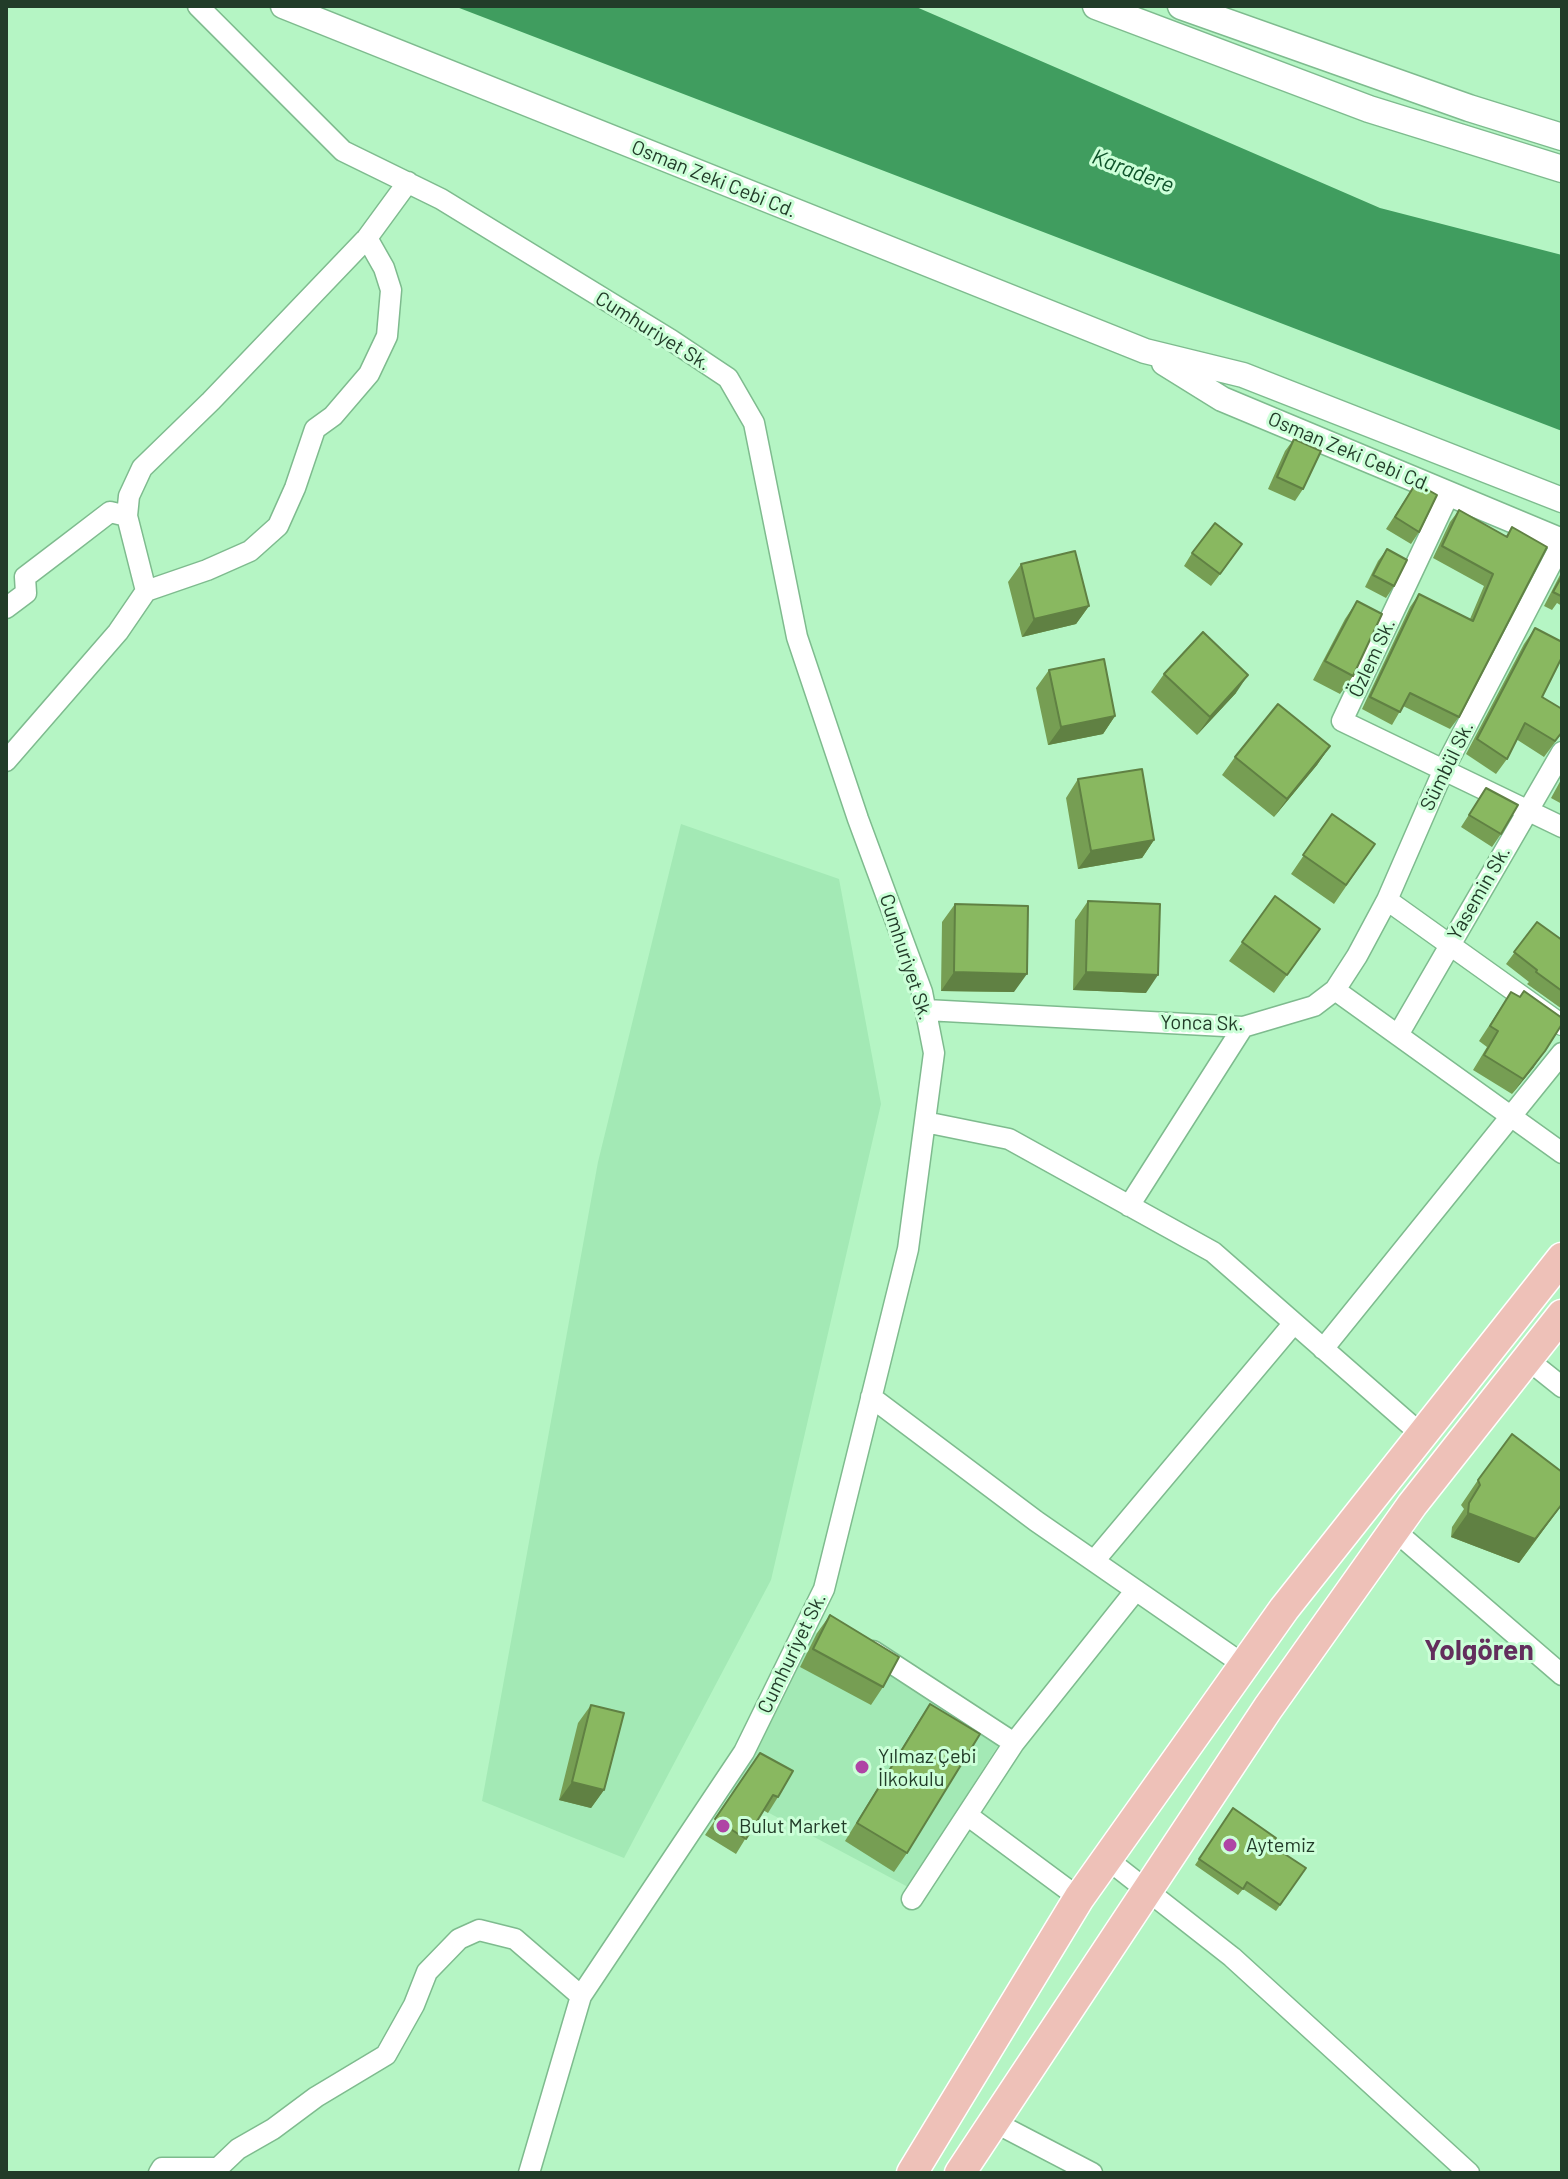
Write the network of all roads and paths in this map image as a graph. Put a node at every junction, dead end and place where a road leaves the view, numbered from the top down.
1 (198, 6) edge
2 (283, 6) edge
3 (1096, 6) edge
4 (1181, 6) edge
5 (1562, 137) edge
6 (1562, 169) edge
7 (408, 182) junction
8 (367, 238) junction
9 (1145, 351) junction
10 (1449, 494) junction
11 (1562, 500) edge
12 (127, 516) junction
13 (1562, 542) edge
14 (146, 591) junction
15 (6, 608) edge
16 (1562, 752) edge
17 (6, 761) edge
18 (1444, 769) junction
19 (1527, 810) junction
20 (1562, 827) edge
21 (1387, 900) junction
22 (1449, 944) junction
23 (1335, 990) junction
24 (926, 1010) junction
25 (1562, 1025) edge
26 (1243, 1027) junction
27 (1398, 1035) junction
28 (1562, 1053) edge
29 (1511, 1116) junction
30 (925, 1122) junction
31 (1562, 1153) edge
32 (1129, 1206) junction
33 (1562, 1258) edge
34 (1562, 1315) edge
35 (1294, 1323) junction
36 (1323, 1349) junction
37 (1527, 1359) junction
38 (1562, 1387) edge
39 (871, 1397) junction
40 (1422, 1435) junction
41 (1394, 1530) junction
42 (1094, 1561) junction
43 (1136, 1590) junction
44 (850, 1636) edge
45 (1244, 1665) junction
46 (1562, 1675) edge
47 (1014, 1743) junction
48 (967, 1815) junction
49 (1107, 1859) junction
50 (1146, 1890) junction
51 (1079, 1898) junction
52 (912, 1899) dead end
53 (581, 1996) junction
54 (994, 2122) junction
55 (159, 2173) edge
56 (529, 2173) edge
57 (912, 2173) edge
58 (960, 2173) edge
59 (1092, 2173) edge
60 (1469, 2173) edge

1 - 7 street, Cumhuriyet Sk.
2 - 9 street, Osman Zeki Cebi Cd.
3 - 6 main road
4 - 5 main road
7 - 8 street
7 - 24 street, Cumhuriyet Sk.
8 - 12 street
8 - 14 street
9 - 10 street, Osman Zeki Cebi Cd.
9 - 11 street, Osman Zeki Cebi Cd.
10 - 13 street, Osman Zeki Cebi Cd.
10 - 18 street, Özlem Sk.
12 - 14 street
12 - 15 street
13 - 18 street, Sümbül Sk.
14 - 17 street
16 - 19 street, Yasemin Sk.
18 - 19 street
18 - 21 street, Sümbül Sk.
19 - 20 street
19 - 22 street, Yasemin Sk.
21 - 22 street
21 - 23 street, Sümbül Sk.
22 - 25 street
22 - 27 street, Yasemin Sk.
23 - 26 street, Yonca Sk.
23 - 27 street
24 - 26 street, Yonca Sk.
24 - 30 street, Cumhuriyet Sk.
26 - 32 street
27 - 29 street
28 - 29 street
29 - 31 street
29 - 36 street
30 - 32 street
30 - 39 street, Cumhuriyet Sk.
32 - 35 street
33 - 40 main road
34 - 37 main road
35 - 36 street
35 - 42 street
36 - 40 street
37 - 38 street
37 - 41 main road
39 - 42 street
39 - 53 street, Cumhuriyet Sk.
40 - 45 main road
41 - 46 street
41 - 50 main road
42 - 43 street
43 - 45 street
43 - 47 street
44 - 47 street
45 - 49 main road
47 - 48 street
48 - 51 street
48 - 52 street
49 - 50 street
49 - 51 main road
50 - 54 main road
50 - 60 street
51 - 57 main road
53 - 55 street
53 - 56 street, Cumhuriyet Sk.
54 - 58 main road
54 - 59 street

